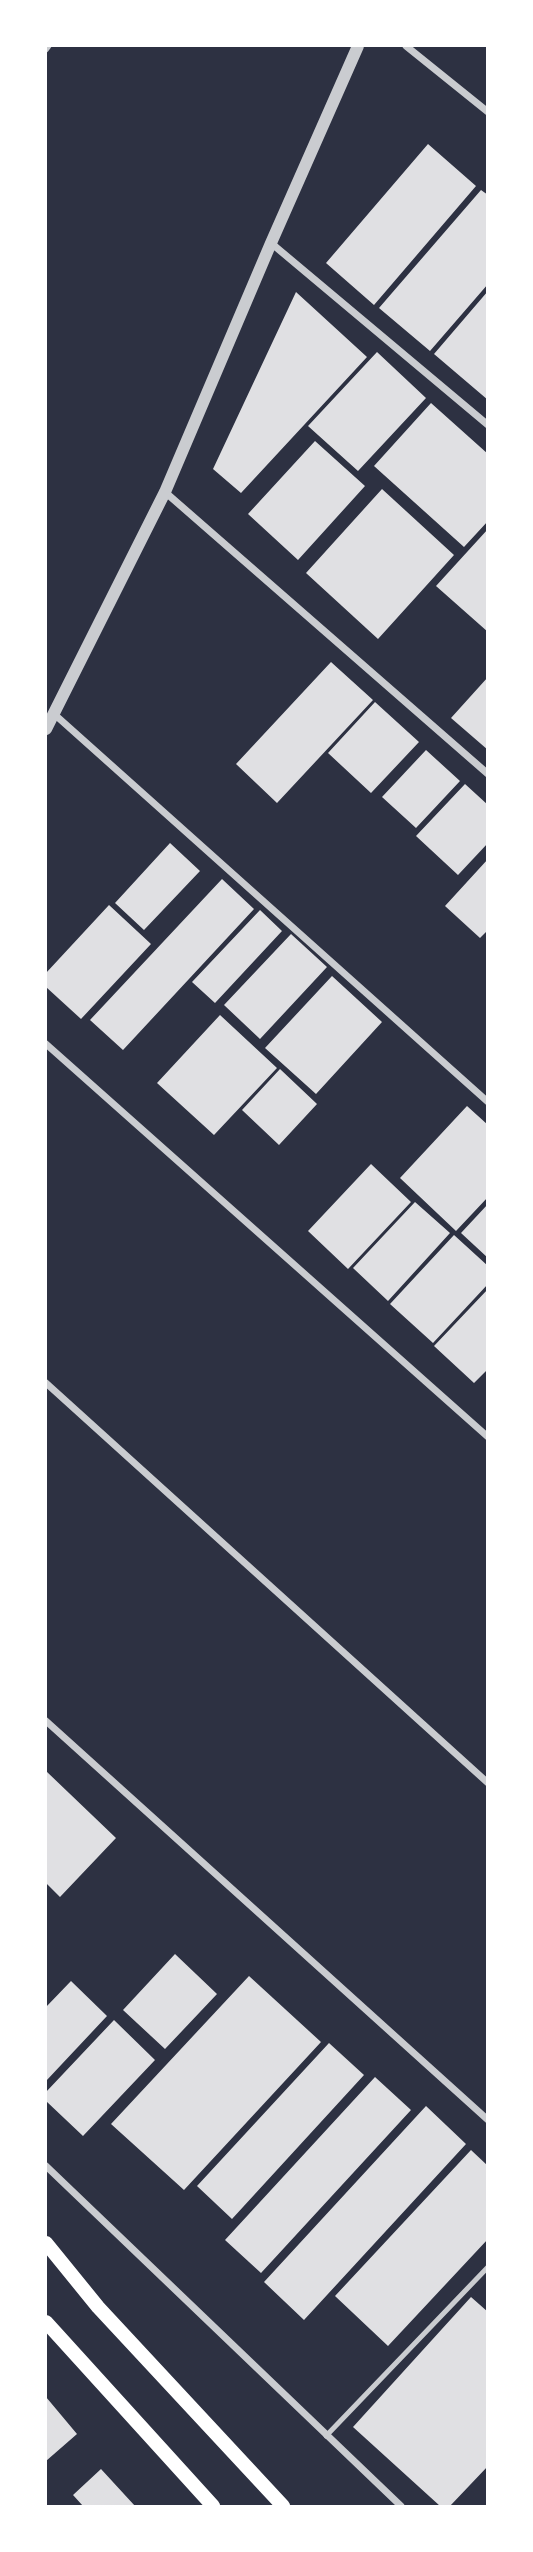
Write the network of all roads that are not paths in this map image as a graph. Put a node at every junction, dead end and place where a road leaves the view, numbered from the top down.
1 (50, 46) edge
2 (358, 46) edge
3 (406, 46) edge
4 (46, 50) edge
5 (488, 112) edge
6 (271, 243) junction
7 (488, 425) edge
8 (165, 492) junction
9 (52, 712) junction
10 (46, 729) edge
11 (488, 774) edge
12 (46, 1044) edge
13 (488, 1102) edge
14 (46, 1383) edge
15 (488, 1437) edge
16 (46, 1721) edge
17 (488, 1783) edge
18 (488, 2120) edge
19 (46, 2166) edge
20 (46, 2244) edge
21 (488, 2267) edge
22 (46, 2322) edge
23 (326, 2436) junction
24 (213, 2507) edge
25 (283, 2507) edge
26 (401, 2507) edge

1 - 4 lane
2 - 6 street
3 - 5 street
6 - 7 street
6 - 8 street
8 - 9 street
8 - 11 street
9 - 10 street
9 - 13 street
12 - 15 street
14 - 17 street
16 - 18 street
19 - 23 street
20 - 25 main road
21 - 23 lane
22 - 24 main road
23 - 26 street

